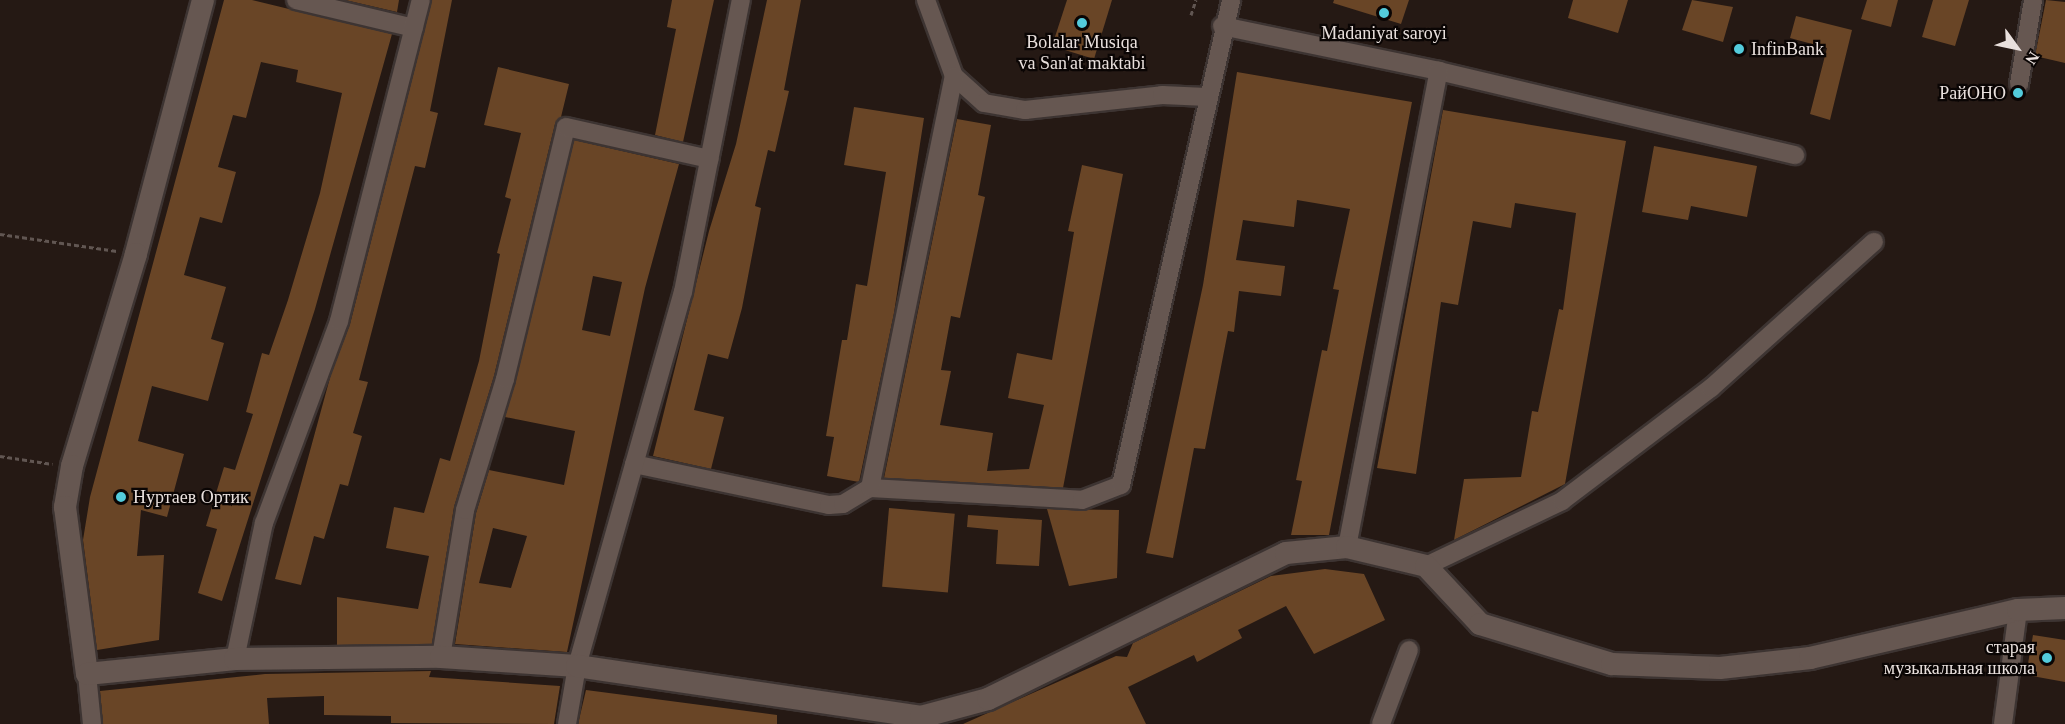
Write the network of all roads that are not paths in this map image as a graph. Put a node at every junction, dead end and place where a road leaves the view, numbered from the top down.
1 (203, 0) edge
2 (296, 0) edge
3 (421, 0) edge
4 (741, 0) edge
5 (926, 0) edge
6 (1231, 0) edge
7 (2033, 0) edge
8 (1222, 26) junction
9 (414, 28) junction
10 (1439, 70) junction
11 (954, 76) junction
12 (2019, 84) dead end
13 (1207, 97) junction
14 (1795, 154) dead end
15 (709, 159) junction
16 (1874, 242) dead end
17 (634, 464) junction
18 (870, 488) junction
19 (1347, 547) junction
20 (1426, 566) junction
21 (2065, 608) edge
22 (2018, 610) junction
23 (1409, 650) dead end
24 (441, 657) junction
25 (235, 659) junction
26 (577, 666) junction
27 (87, 674) junction
28 (92, 724) edge
29 (567, 724) edge
30 (1381, 724) edge
31 (2003, 724) edge

1 - 27 street
2 - 9 street
3 - 9 street
4 - 15 street
5 - 11 street
6 - 8 street
7 - 12 street
8 - 10 street
8 - 13 street
9 - 25 street
10 - 14 street
10 - 19 street
11 - 13 street
11 - 18 street
13 - 18 street
15 - 17 street
15 - 24 street
16 - 20 street
17 - 18 street
17 - 26 street
19 - 20 street
19 - 26 street
20 - 22 street
21 - 22 street
22 - 31 street
23 - 30 street
24 - 25 street
24 - 26 street
25 - 27 street
26 - 29 street
27 - 28 street

